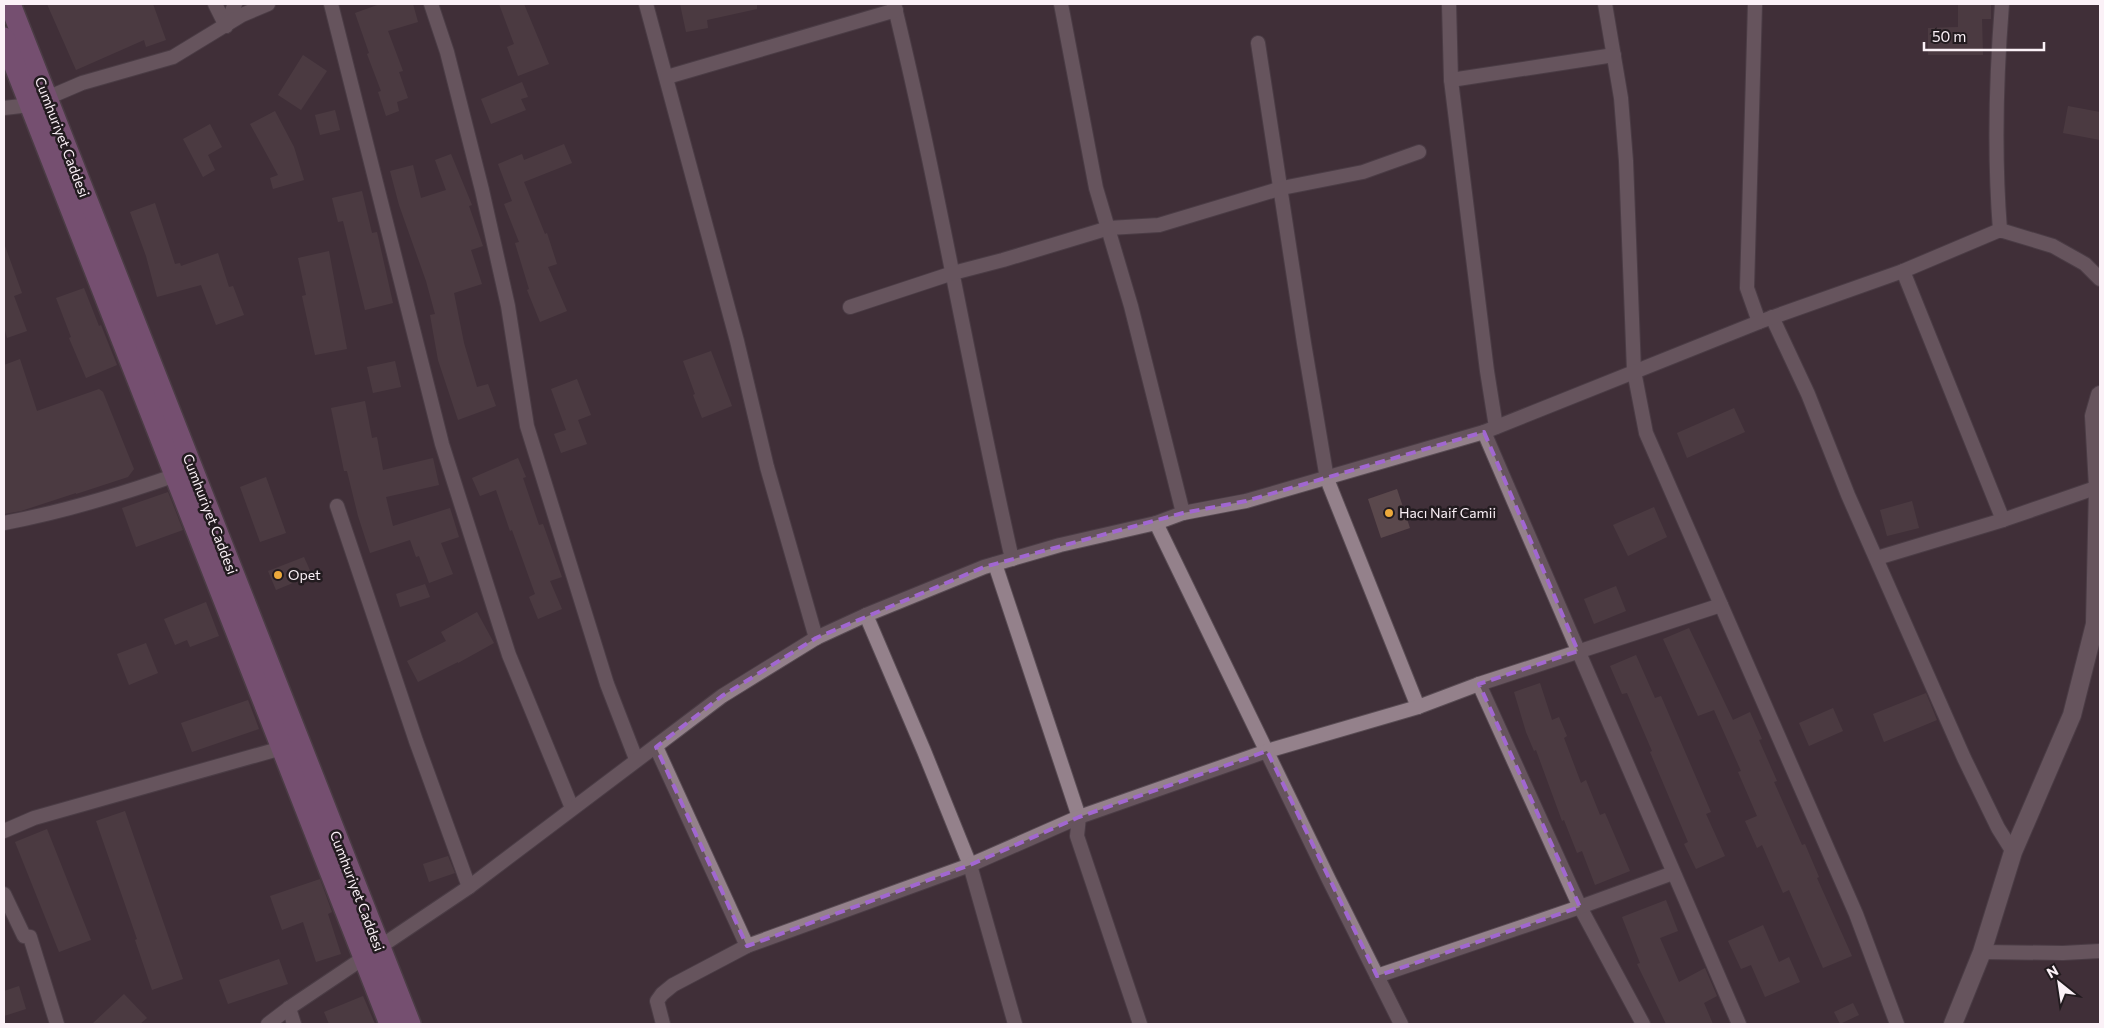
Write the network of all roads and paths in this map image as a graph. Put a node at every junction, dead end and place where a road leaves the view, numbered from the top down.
1 (10, 4) edge
2 (215, 4) edge
3 (235, 4) edge
4 (268, 4) edge
5 (331, 4) edge
6 (431, 4) edge
7 (646, 4) edge
8 (1061, 4) edge
9 (1449, 4) edge
10 (1605, 4) edge
11 (1755, 4) edge
12 (2002, 4) edge
13 (895, 7) edge
14 (226, 26) junction
15 (4, 38) edge
16 (1258, 43) dead end
17 (1614, 55) junction
18 (667, 77) junction
19 (1451, 80) junction
20 (38, 101) junction
21 (4, 108) edge
22 (1419, 152) dead end
23 (1282, 188) junction
24 (1109, 228) junction
25 (2000, 230) junction
26 (1903, 271) junction
27 (953, 273) junction
28 (2100, 279) edge
29 (850, 307) dead end
30 (1772, 317) junction
31 (1758, 322) junction
32 (1634, 371) junction
33 (2100, 395) edge
34 (1490, 429) junction
35 (176, 475) junction
36 (1327, 479) junction
37 (2098, 487) junction
38 (337, 506) dead end
39 (1183, 513) junction
40 (2003, 520) junction
41 (4, 523) edge
42 (1156, 523) junction
43 (1877, 558) junction
44 (1012, 559) junction
45 (995, 564) junction
46 (1721, 604) junction
47 (866, 615) junction
48 (816, 638) junction
49 (1578, 651) junction
50 (1479, 684) junction
51 (1418, 707) junction
52 (656, 747) junction
53 (282, 748) junction
54 (1267, 751) junction
55 (636, 759) junction
56 (572, 808) junction
57 (1079, 817) junction
58 (4, 831) edge
59 (2013, 852) junction
60 (970, 865) junction
61 (1673, 873) junction
62 (469, 887) junction
63 (4, 894) edge
64 (1580, 908) junction
65 (746, 946) junction
66 (2100, 951) edge
67 (1982, 952) junction
68 (372, 953) junction
69 (1377, 976) junction
70 (289, 1008) junction
71 (57, 1024) edge
72 (268, 1024) edge
73 (294, 1024) edge
74 (390, 1024) edge
75 (410, 1024) edge
76 (663, 1024) edge
77 (1015, 1024) edge
78 (1140, 1024) edge
79 (1401, 1024) edge
80 (1643, 1024) edge
81 (1739, 1024) edge
82 (1897, 1024) edge
83 (1953, 1024) edge

1 - 20 main road, Cumhuriyet Caddesi
2 - 14 street
3 - 14 street
4 - 14 street
5 - 56 street
6 - 55 street
7 - 18 street
8 - 24 street
9 - 19 street
10 - 17 street
11 - 31 street
12 - 25 street
13 - 18 street
13 - 27 street
14 - 20 street
15 - 20 main road, Cumhuriyet Caddesi
16 - 23 street
17 - 19 street
17 - 32 street
18 - 48 street
19 - 34 street
20 - 21 street
20 - 35 main road, Cumhuriyet Caddesi
20 - 68 main road, Cumhuriyet Caddesi
22 - 23 street
23 - 24 street
23 - 36 street
24 - 27 street
24 - 39 street
25 - 26 street
25 - 28 street
26 - 30 street
26 - 40 street
27 - 29 street
27 - 44 street
30 - 31 street
30 - 43 street
31 - 32 street
32 - 34 street
32 - 46 street
33 - 37 street
34 - 36 street
34 - 49 street
35 - 41 street
35 - 53 main road, Cumhuriyet Caddesi
36 - 39 street
36 - 51 street
37 - 40 street
37 - 59 street
38 - 62 street
39 - 42 street
40 - 43 street
42 - 44 street
42 - 54 street
43 - 59 street
44 - 45 street
45 - 47 street
45 - 57 street
46 - 49 street
46 - 82 street
47 - 48 street
47 - 60 street
48 - 52 street
49 - 50 street
49 - 61 street
50 - 51 street
50 - 64 street
51 - 54 street
52 - 55 street
52 - 65 street
53 - 58 street
53 - 68 main road, Cumhuriyet Caddesi
54 - 57 street
54 - 69 street
55 - 56 street
56 - 62 street
57 - 60 street
57 - 78 street
59 - 67 street
60 - 65 street
60 - 77 street
61 - 64 street
61 - 81 street
62 - 68 street
63 - 71 street
64 - 69 street
64 - 80 street
65 - 76 street
66 - 67 street
67 - 83 street
68 - 70 street
68 - 74 main road, Cumhuriyet Caddesi
68 - 75 main road, Cumhuriyet Caddesi
69 - 79 street
70 - 72 street
70 - 73 street

